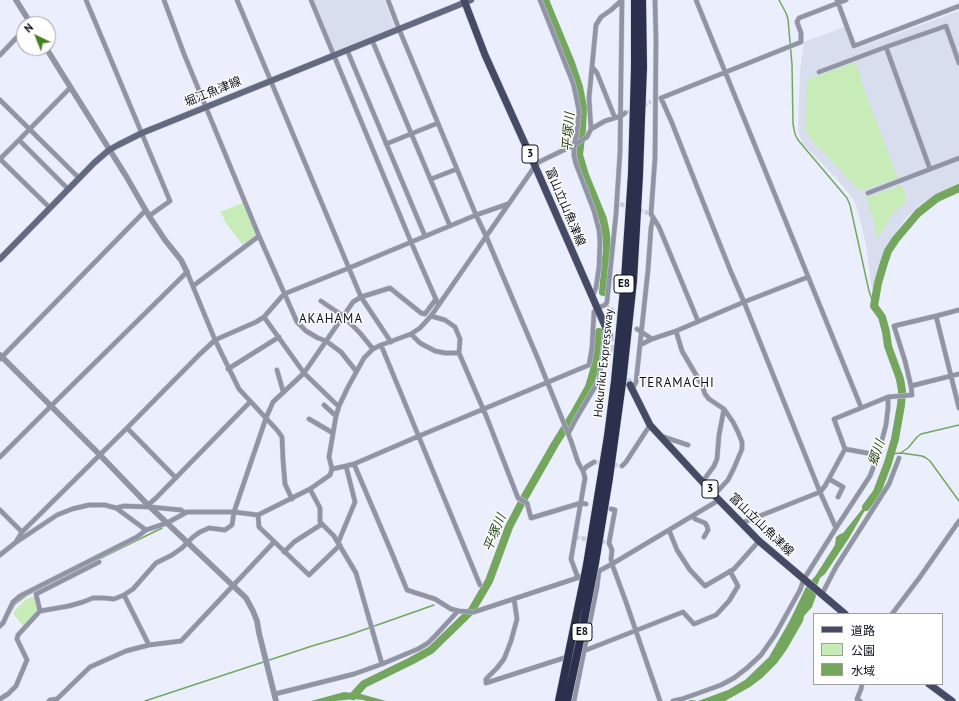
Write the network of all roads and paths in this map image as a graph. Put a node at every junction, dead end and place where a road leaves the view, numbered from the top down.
1 (16, 0) edge
2 (86, 0) edge
3 (164, 0) edge
4 (237, 0) edge
5 (311, 0) edge
6 (388, 0) edge
7 (540, 0) edge
8 (622, 0) edge
9 (635, 0) edge
10 (642, 0) edge
11 (655, 0) edge
12 (696, 0) edge
13 (846, 0) edge
14 (466, 1) edge
15 (838, 1) edge
16 (959, 6) edge
17 (26, 16) edge
18 (399, 29) junction
19 (16, 38) edge
20 (372, 40) junction
21 (886, 47) junction
22 (347, 50) junction
23 (0, 55) edge
24 (334, 55) junction
25 (51, 56) edge
26 (959, 63) edge
27 (592, 68) junction
28 (725, 72) junction
29 (819, 72) dead end
30 (270, 80) junction
31 (70, 88) junction
32 (661, 98) junction
33 (0, 100) edge
34 (653, 101) junction
35 (206, 107) junction
36 (623, 114) junction
37 (615, 118) junction
38 (438, 123) junction
39 (30, 128) junction
40 (591, 129) junction
41 (142, 133) junction
42 (412, 134) junction
43 (19, 140) junction
44 (386, 144) junction
45 (574, 145) junction
46 (109, 150) junction
47 (959, 158) edge
48 (0, 159) edge
49 (535, 166) junction
50 (457, 169) junction
51 (930, 169) junction
52 (79, 178) junction
53 (431, 179) junction
54 (68, 189) junction
55 (868, 193) dead end
56 (508, 204) junction
57 (50, 208) junction
58 (146, 210) junction
59 (476, 215) junction
60 (650, 215) junction
61 (149, 216) junction
62 (450, 226) junction
63 (259, 236) junction
64 (424, 236) junction
65 (486, 236) junction
66 (412, 242) junction
67 (0, 259) edge
68 (349, 268) junction
69 (187, 272) junction
70 (808, 277) junction
71 (193, 286) junction
72 (284, 294) junction
73 (361, 297) junction
74 (592, 297) junction
75 (321, 301) dead end
76 (437, 302) junction
77 (744, 302) junction
78 (597, 308) junction
79 (959, 310) edge
80 (343, 316) junction
81 (431, 316) junction
82 (936, 316) junction
83 (264, 317) junction
84 (698, 322) junction
85 (605, 326) junction
86 (639, 330) junction
87 (676, 331) junction
88 (412, 334) junction
89 (609, 335) tunnel mouth
90 (278, 337) junction
91 (652, 339) junction
92 (215, 340) junction
93 (326, 341) junction
94 (391, 342) junction
95 (381, 344) junction
96 (640, 345) junction
97 (373, 349) junction
98 (459, 353) junction
99 (1, 357) edge
100 (228, 369) junction
101 (277, 370) dead end
102 (356, 370) junction
103 (304, 372) junction
104 (959, 374) edge
105 (951, 376) junction
106 (546, 382) junction
107 (911, 386) junction
108 (631, 388) joint
109 (283, 391) junction
110 (888, 397) junction
111 (250, 402) junction
112 (324, 405) dead end
113 (51, 406) junction
114 (340, 406) junction
115 (861, 408) junction
116 (959, 408) edge
117 (483, 409) junction
118 (724, 409) junction
119 (336, 416) junction
120 (266, 418) junction
121 (309, 419) dead end
122 (650, 425) junction
123 (127, 428) junction
124 (333, 433) junction
125 (568, 434) junction
126 (659, 435) junction
127 (419, 436) junction
128 (688, 445) dead end
129 (845, 449) junction
130 (99, 454) junction
131 (878, 455) junction
132 (0, 458) edge
133 (900, 458) dead end
134 (594, 462) dead end
135 (354, 464) junction
136 (346, 466) junction
137 (622, 466) dead end
138 (332, 469) junction
139 (584, 471) junction
140 (176, 478) junction
141 (829, 479) junction
142 (702, 481) junction
143 (310, 489) junction
144 (820, 492) junction
145 (717, 497) junction
146 (838, 497) dead end
147 (292, 498) junction
148 (584, 503) junction
149 (149, 506) junction
150 (116, 508) junction
151 (611, 509) dead end
152 (0, 510) edge
153 (234, 512) junction
154 (185, 513) junction
155 (258, 515) junction
156 (692, 516) junction
157 (959, 522) edge
158 (167, 523) junction
159 (322, 524) junction
160 (742, 524) junction
161 (836, 528) junction
162 (146, 530) junction
163 (669, 530) junction
164 (22, 532) junction
165 (704, 537) dead end
166 (759, 541) junction
167 (274, 542) junction
168 (16, 543) junction
169 (188, 543) junction
170 (339, 544) junction
171 (284, 552) junction
172 (1, 554) edge
173 (98, 562) dead end
174 (591, 564) junction
175 (612, 564) junction
176 (599, 571) junction
177 (730, 572) junction
178 (578, 578) junction
179 (805, 580) junction
180 (480, 585) dead end
181 (233, 586) junction
182 (822, 594) junction
183 (124, 595) junction
184 (514, 599) junction
185 (40, 611) junction
186 (459, 611) junction
187 (844, 613) edge
188 (893, 613) edge
189 (0, 626) edge
190 (636, 631) junction
191 (148, 644) junction
192 (584, 651) junction
193 (382, 664) junction
194 (862, 685) edge
195 (930, 685) edge
196 (275, 697) edge
197 (943, 698) edge
198 (0, 699) edge
199 (49, 701) edge
200 (559, 701) edge
201 (567, 701) edge
202 (574, 701) edge
203 (660, 701) edge
204 (673, 701) edge
205 (860, 701) edge
206 (952, 701) edge

1 - 17 street
2 - 41 street
3 - 35 street
4 - 30 street
5 - 24 street
6 - 18 street
7 - 45 street
8 - 27 street
8 - 36 street
9 - 174 highway, Hokuriku Expressway / E8
10 - 174 highway, Hokuriku Expressway / E8
11 - 34 street
12 - 28 street
13 - 15 street
14 - 18 main road, 堀江魚津線
14 - 49 main road, 富山立山魚津線 / 3
15 - 16 street
15 - 28 street
18 - 20 main road, 堀江魚津線
18 - 38 street
19 - 23 street
20 - 22 main road, 堀江魚津線
20 - 42 street
21 - 26 street
21 - 29 street
21 - 51 street
22 - 24 main road, 堀江魚津線
22 - 44 street
24 - 30 main road, 堀江魚津線
24 - 66 street
25 - 31 street
27 - 37 street
27 - 40 street
28 - 32 street
28 - 70 street
30 - 35 main road, 堀江魚津線
30 - 68 street
31 - 39 street
31 - 46 street
32 - 34 street
32 - 77 street
33 - 39 street
34 - 60 street
35 - 41 main road, 堀江魚津線
35 - 63 street
36 - 37 street
36 - 78 street
37 - 40 street
38 - 42 street
38 - 50 street
39 - 43 street
39 - 52 street
40 - 45 street
41 - 46 main road, 堀江魚津線
41 - 61 street
42 - 44 street
42 - 53 street
43 - 48 street
43 - 54 street
44 - 64 street
45 - 49 street
45 - 74 street
46 - 52 main road, 堀江魚津線
46 - 58 street
47 - 51 street
48 - 57 street
49 - 56 street
49 - 74 main road, 富山立山魚津線 / 3
50 - 53 street
50 - 59 street
51 - 55 street
52 - 54 main road, 堀江魚津線
53 - 62 street
54 - 57 main road, 堀江魚津線
56 - 59 street
56 - 65 street
57 - 67 main road, 堀江魚津線
58 - 61 street
58 - 99 street
59 - 62 street
59 - 65 street
60 - 84 street
60 - 86 street
61 - 69 street
62 - 64 street
63 - 71 street
63 - 72 street
64 - 66 street
65 - 76 street
65 - 106 street
66 - 68 street
66 - 76 street
68 - 72 street
68 - 73 street
69 - 71 street
69 - 113 street
70 - 77 street
70 - 115 street
71 - 92 street
72 - 83 street
72 - 93 street
73 - 76 street
73 - 80 street
73 - 94 street
74 - 78 main road, 富山立山魚津線 / 3
75 - 80 street
76 - 81 street
77 - 84 street
77 - 144 street
78 - 85 main road, 富山立山魚津線 / 3
78 - 106 street
79 - 82 street
80 - 93 street
80 - 97 street
81 - 88 street
81 - 98 street
82 - 105 street
82 - 107 street
83 - 90 street
83 - 92 street
84 - 87 street
85 - 89 main road, 富山立山魚津線 / 3
85 - 125 street
86 - 91 street
86 - 96 street
87 - 91 street
87 - 118 street
88 - 94 street
88 - 98 street
90 - 100 street
90 - 103 street
91 - 96 street
92 - 100 street
92 - 123 street
93 - 102 street
93 - 103 street
94 - 95 street
95 - 97 street
95 - 127 street
96 - 108 street
97 - 102 street
98 - 117 street
99 - 113 street
100 - 111 street
101 - 109 street
102 - 114 street
103 - 109 street
103 - 114 street
104 - 105 street
105 - 107 street
105 - 116 street
106 - 117 street
106 - 125 street
107 - 110 street
108 - 122 main road, 富山立山魚津線 / 3
109 - 120 street
110 - 115 street
110 - 131 street
111 - 120 street
111 - 140 street
112 - 119 street
113 - 130 street
113 - 132 street
114 - 119 street
115 - 129 street
117 - 127 street
117 - 148 street
118 - 142 street
118 - 145 street
119 - 124 street
120 - 147 street
120 - 153 street
121 - 124 street
122 - 126 main road, 富山立山魚津線 / 3
122 - 137 street
123 - 130 street
123 - 140 street
124 - 138 street
125 - 139 street
126 - 128 street
126 - 142 main road, 富山立山魚津線 / 3
127 - 135 street
127 - 180 street
129 - 131 street
129 - 141 street
130 - 149 street
130 - 164 street
131 - 161 street
133 - 182 street
134 - 139 street
135 - 136 street
135 - 186 street
136 - 138 street
136 - 170 street
138 - 143 street
139 - 148 street
140 - 149 street
141 - 144 street
141 - 146 street
142 - 145 main road, 富山立山魚津線 / 3
143 - 147 street
143 - 159 street
144 - 160 street
144 - 161 street
145 - 156 street
145 - 160 main road, 富山立山魚津線 / 3
147 - 155 street
148 - 178 street
149 - 150 street
149 - 154 street
149 - 158 street
150 - 162 street
150 - 168 street
151 - 175 street
152 - 164 street
153 - 154 street
153 - 155 street
153 - 169 street
154 - 158 street
155 - 167 street
156 - 163 street
156 - 165 street
157 - 188 street
158 - 162 street
158 - 169 street
159 - 170 street
159 - 171 street
160 - 166 main road, 富山立山魚津線 / 3
161 - 179 street
162 - 189 street
163 - 175 street
163 - 177 street
164 - 168 street
166 - 177 street
166 - 179 main road, 富山立山魚津線 / 3
167 - 171 street
167 - 181 street
168 - 172 street
169 - 181 street
169 - 183 street
170 - 171 street
170 - 193 street
173 - 185 street
174 - 200 highway, Hokuriku Expressway / E8, bridge
174 - 201 highway, Hokuriku Expressway / E8, bridge
175 - 176 street
175 - 190 street
176 - 178 street
176 - 192 street
177 - 190 street
178 - 184 street
179 - 182 main road, 富山立山魚津線 / 3
179 - 204 street
181 - 191 street
181 - 196 street
182 - 187 main road, 富山立山魚津線 / 3
183 - 185 street
183 - 191 street
184 - 186 street
184 - 192 street
185 - 198 street
186 - 193 street
190 - 192 street
190 - 203 street
191 - 199 street
192 - 202 street
193 - 196 street
194 - 205 street
195 - 197 main road
197 - 206 main road

